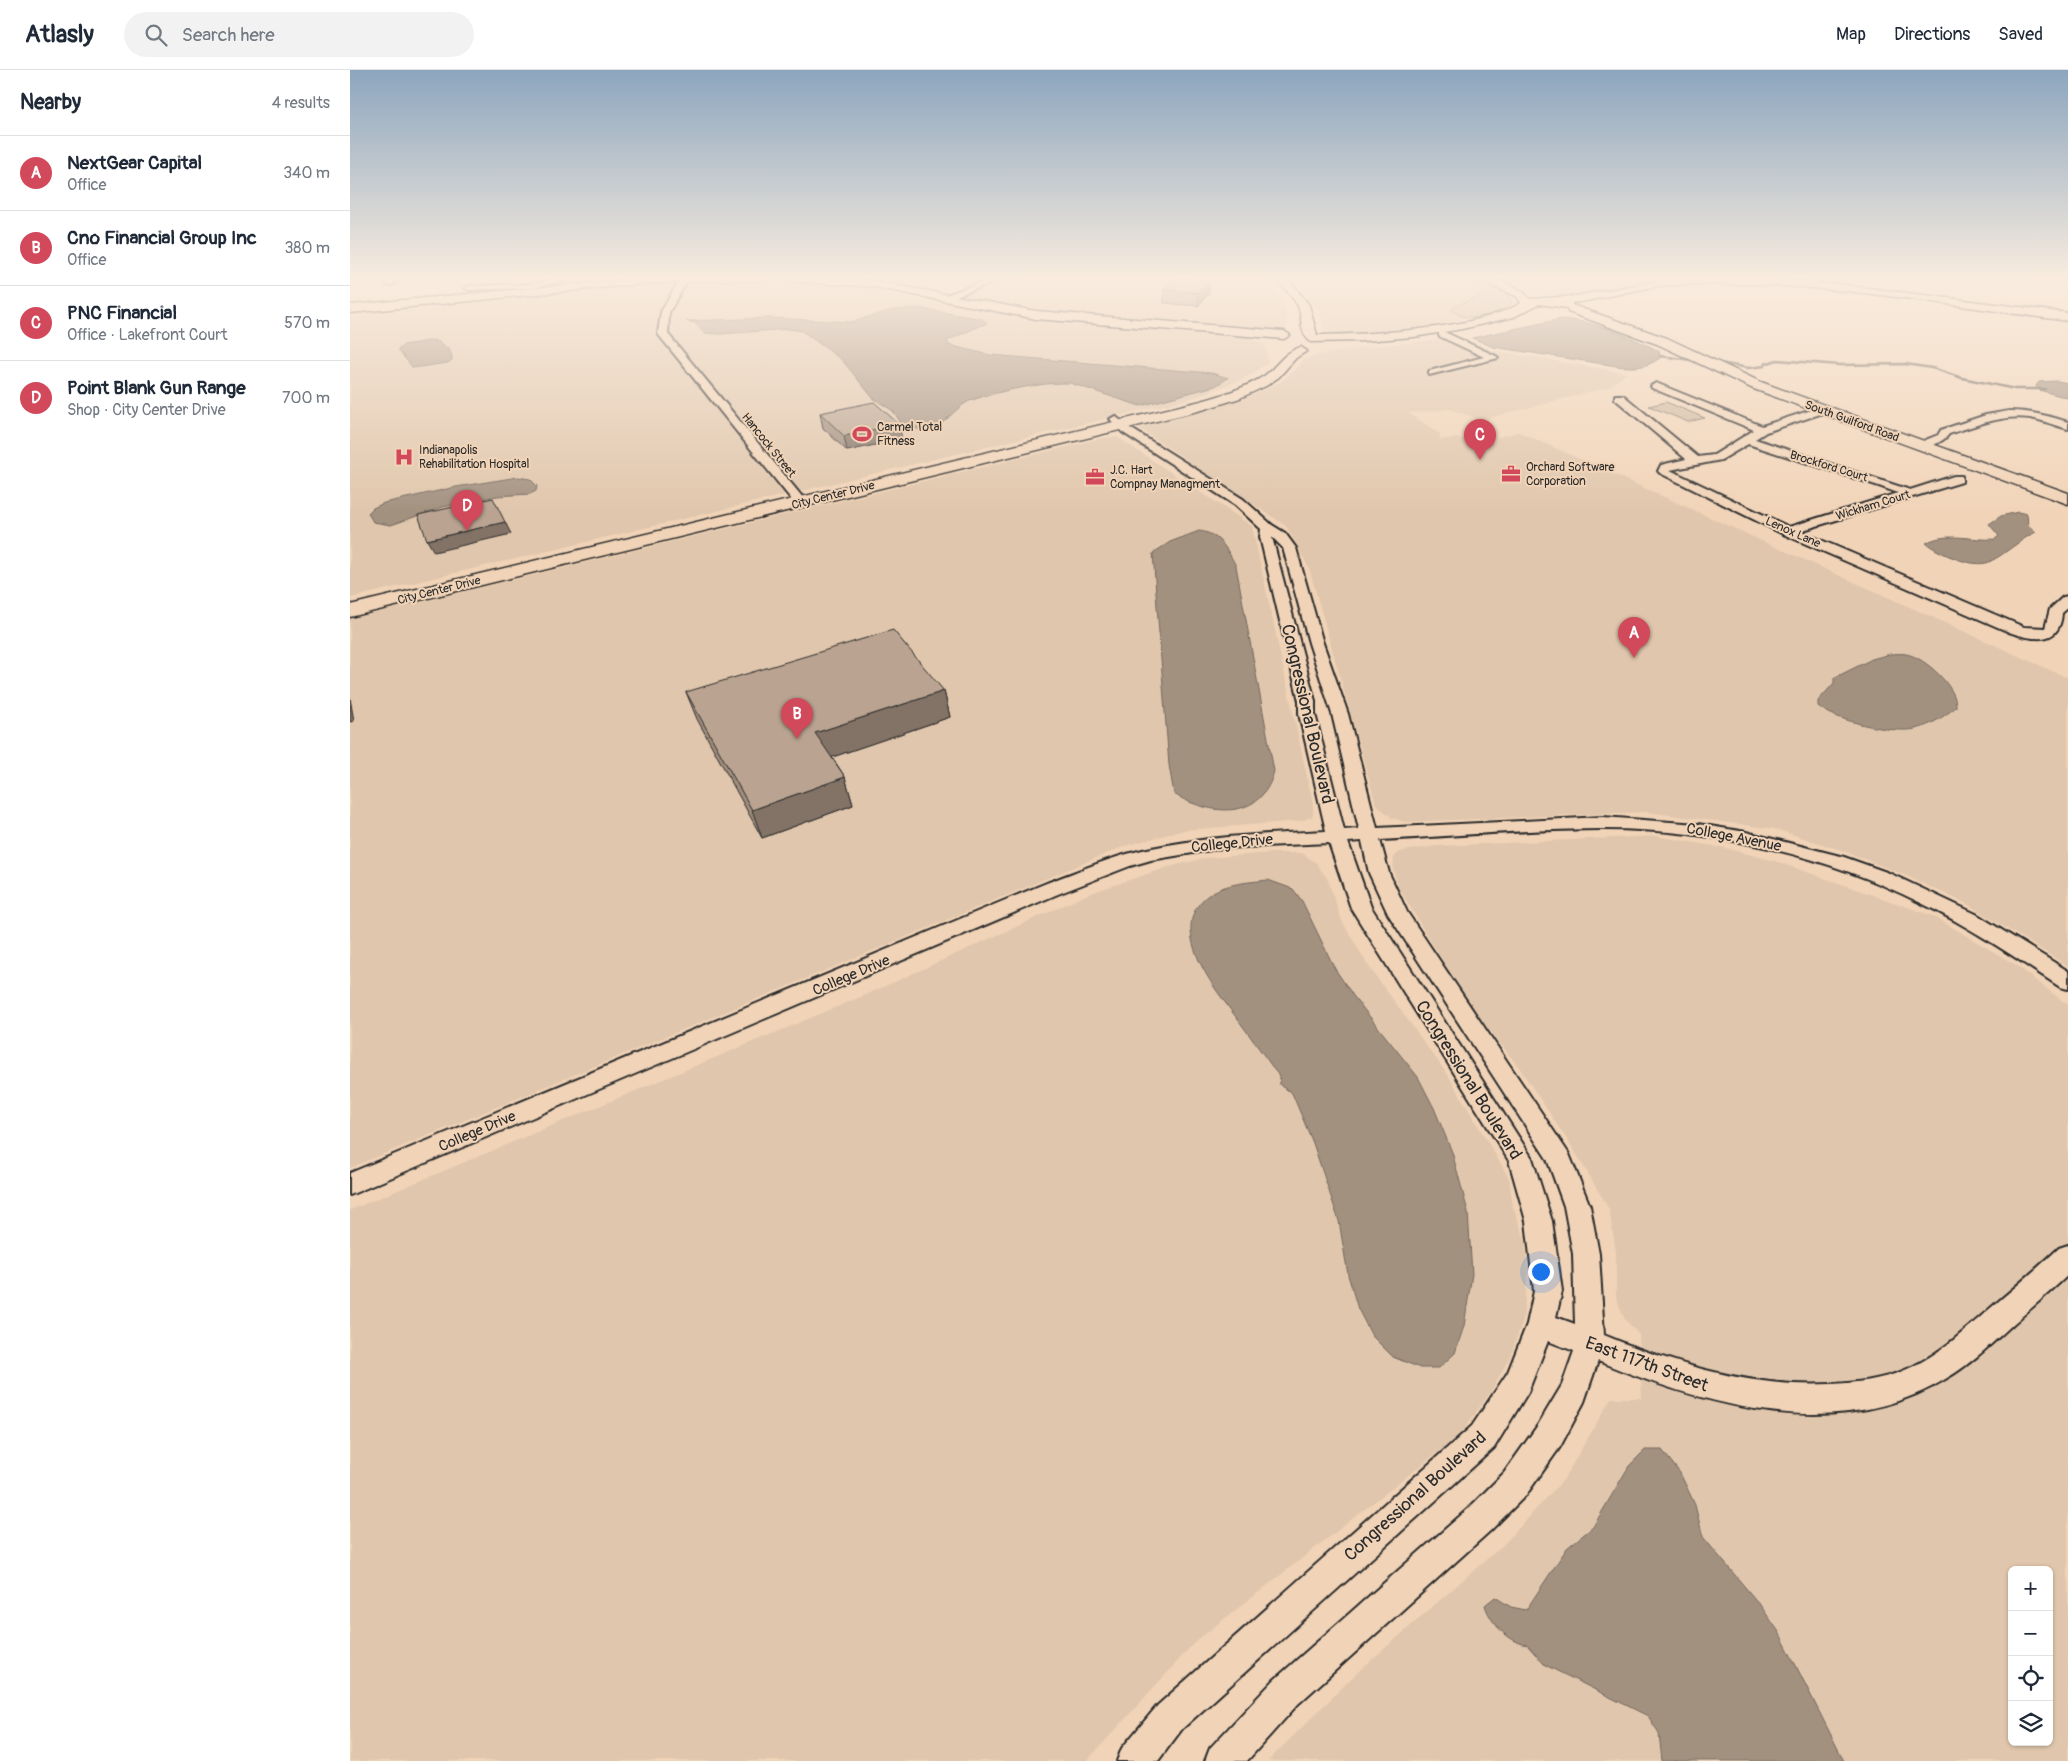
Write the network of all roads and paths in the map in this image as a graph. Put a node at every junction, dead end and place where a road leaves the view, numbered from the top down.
1 (680, 355) edge
2 (1272, 355) edge
3 (1290, 355) edge
4 (1486, 355) edge
5 (1690, 355) edge
6 (1432, 373) dead end
7 (1656, 386) dead end
8 (1619, 398) dead end
9 (1822, 410) junction
10 (1119, 422) junction
11 (2068, 426) edge
12 (1762, 431) junction
13 (1747, 440) junction
14 (1919, 445) junction
15 (1695, 461) junction
16 (1854, 461) dead end
17 (1958, 479) dead end
18 (1910, 494) junction
19 (2068, 498) edge
20 (797, 499) junction
21 (1268, 528) junction
22 (1788, 531) junction
23 (350, 600) edge
24 (2068, 600) edge
25 (350, 611) edge
26 (1369, 834) junction
27 (1336, 835) junction
28 (2068, 981) edge
29 (350, 1184) edge
30 (2064, 1267) edge
31 (1541, 1324) junction
32 (1590, 1344) junction
33 (1135, 1761) edge
34 (1224, 1761) edge

1 - 20 street, Hancock Street
2 - 10 street, City Center Drive
3 - 10 street, City Center Drive
4 - 6 street
5 - 9 street, South Guilford Road
7 - 12 street, Brockford Court
8 - 15 street
9 - 12 street, Lenox Lane
9 - 14 street, South Guilford Road
10 - 20 street, City Center Drive
10 - 21 street, Congressional Boulevard
11 - 14 street
12 - 13 street, Lenox Lane
12 - 16 street, Brockford Court
13 - 15 street, Lenox Lane
13 - 18 street, Brockford Court
14 - 19 street, South Guilford Road
15 - 22 street, Lenox Lane
17 - 18 street, Wickham Court
18 - 22 street, Wickham Court
20 - 23 street, City Center Drive
20 - 25 street, City Center Drive
21 - 26 street, Congressional Boulevard
21 - 27 street, Congressional Boulevard
22 - 24 street, Lenox Lane
26 - 27 street, College Drive
26 - 28 street, College Avenue
26 - 32 street, Congressional Boulevard
27 - 29 street, College Drive
27 - 31 street, Congressional Boulevard
30 - 32 street, East 117th Street
31 - 32 street, East 117th Street
31 - 33 street, Congressional Boulevard
32 - 34 street, Congressional Boulevard

